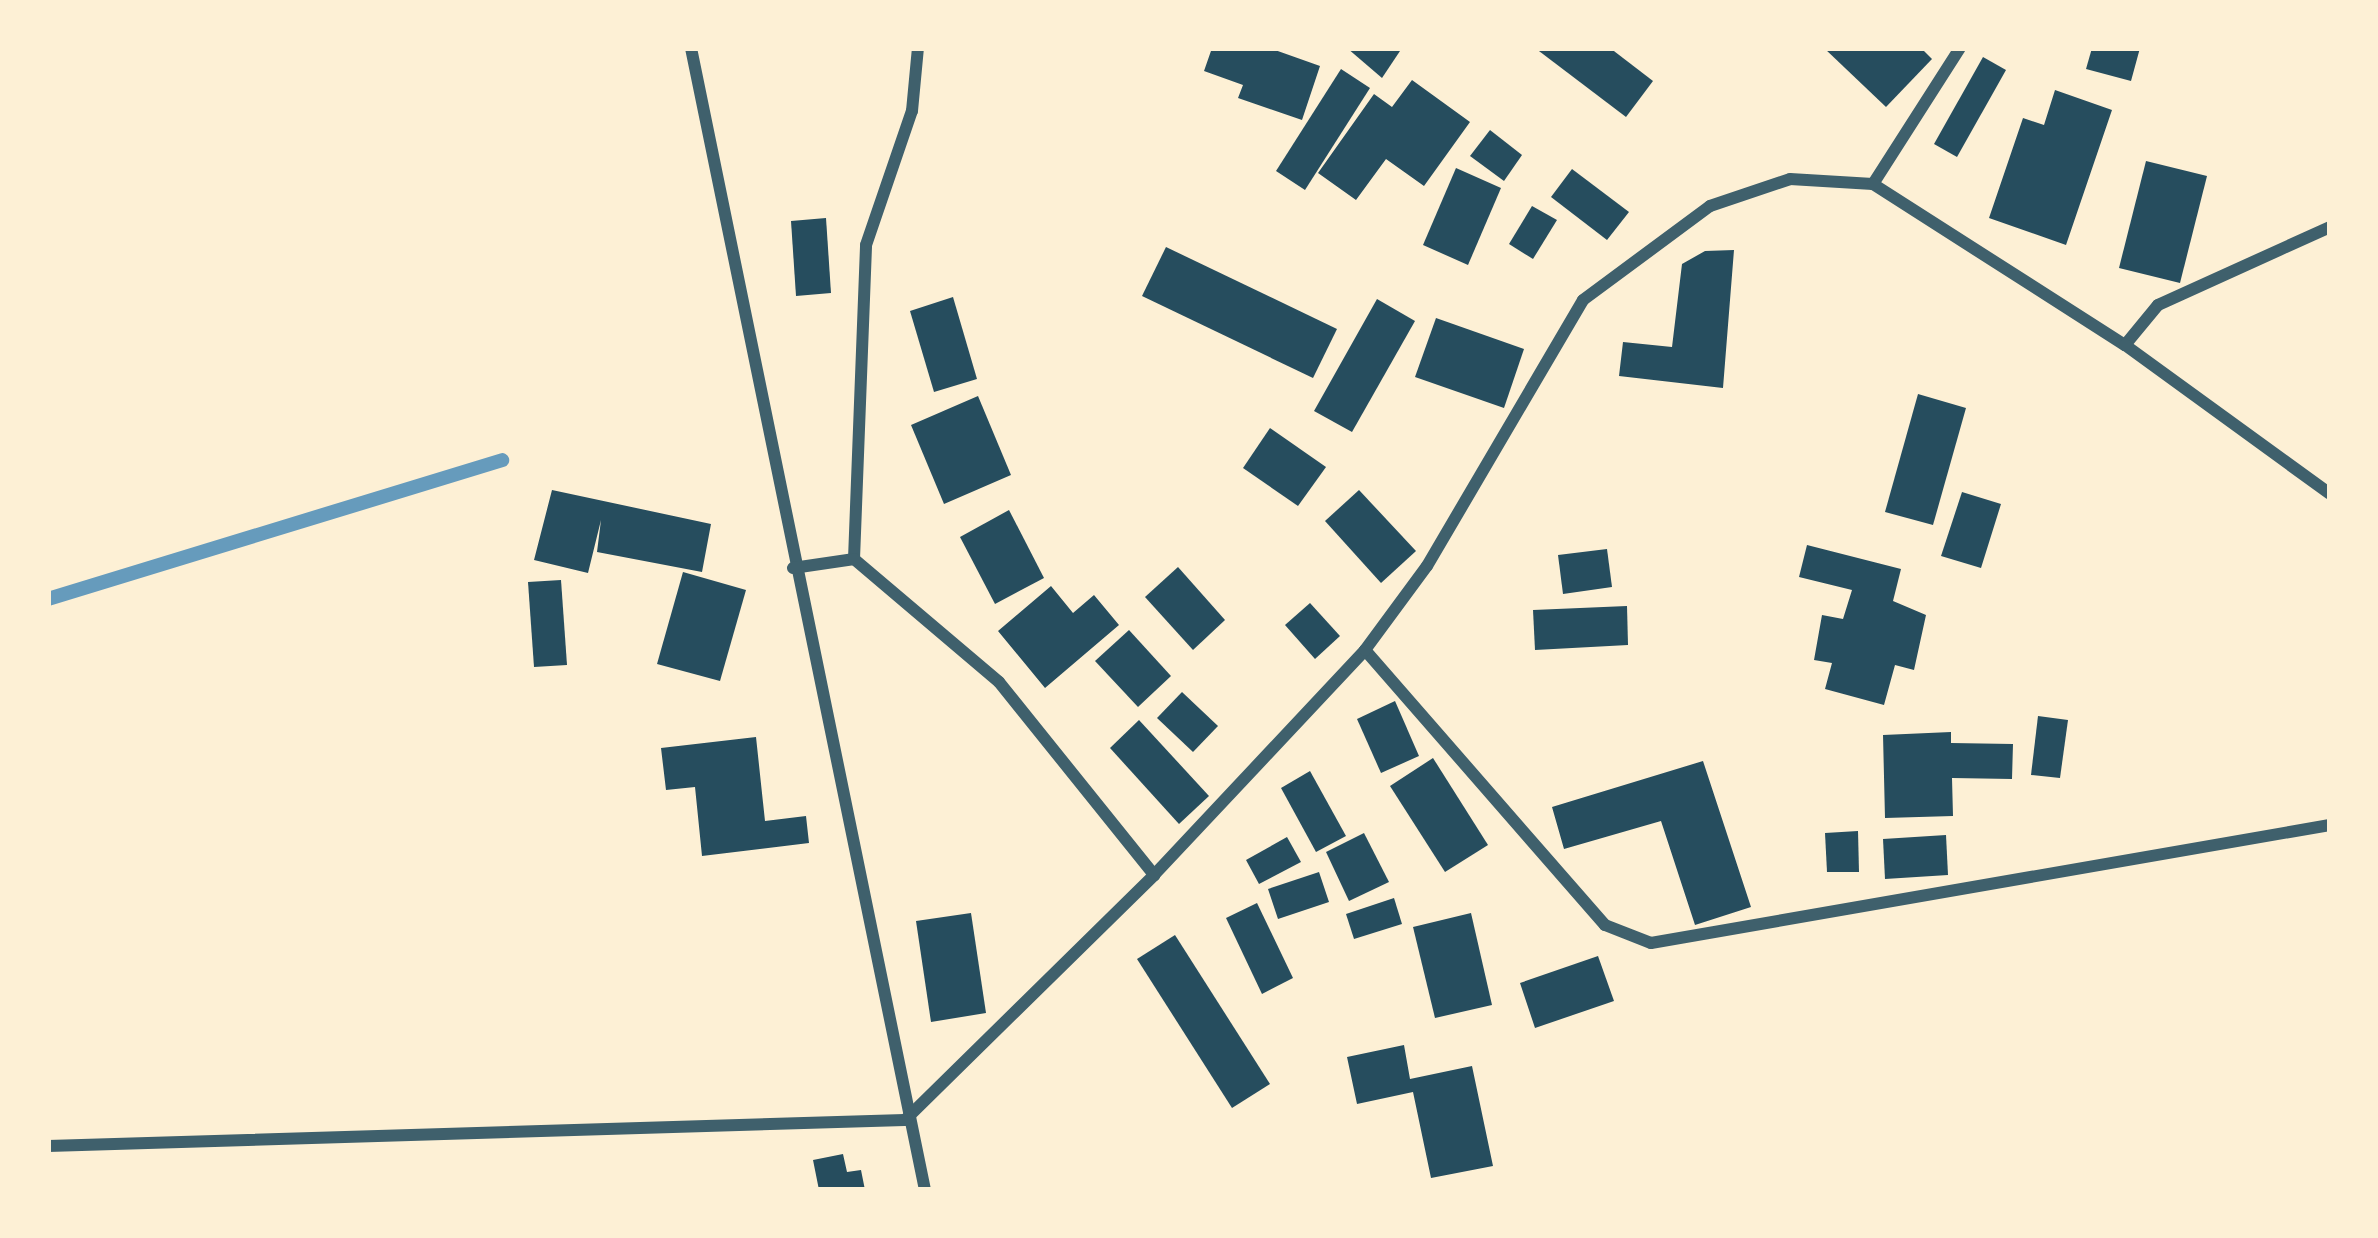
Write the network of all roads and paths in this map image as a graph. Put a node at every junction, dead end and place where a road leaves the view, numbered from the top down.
1 (691, 48) edge
2 (918, 48) edge
3 (1960, 48) edge
4 (1873, 184) junction
5 (2330, 227) edge
6 (2125, 345) junction
7 (2330, 494) edge
8 (854, 559) junction
9 (793, 568) junction
10 (1365, 650) junction
11 (2330, 825) edge
12 (1154, 875) junction
13 (904, 1120) junction
14 (48, 1146) edge
15 (925, 1190) edge

1 - 9 street
2 - 8 street
3 - 4 street
4 - 6 street
4 - 10 street
5 - 6 street
6 - 7 street
8 - 9 street
8 - 12 street
9 - 13 street
10 - 11 street
10 - 12 street
12 - 13 street
13 - 14 street
13 - 15 street

